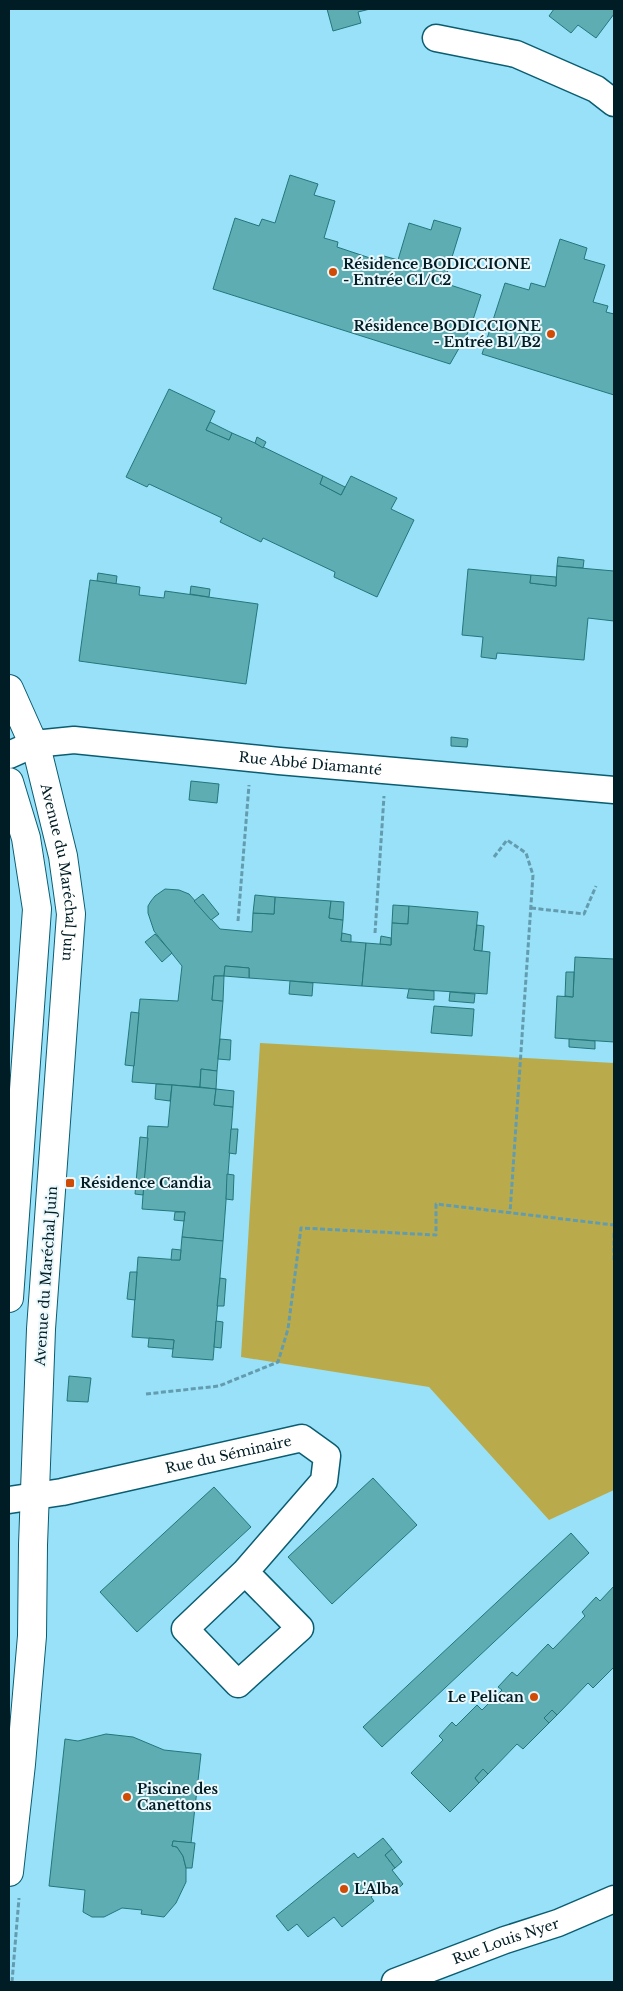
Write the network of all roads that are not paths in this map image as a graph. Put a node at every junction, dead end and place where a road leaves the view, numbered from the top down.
1 (436, 38) dead end
2 (614, 103) edge
3 (9, 689) edge
4 (34, 744) junction
5 (9, 755) edge
6 (9, 782) edge
7 (614, 790) edge
8 (9, 1298) edge
9 (22, 1498) edge
10 (245, 1572) dead end
11 (9, 1872) edge
12 (614, 1899) edge
13 (395, 1982) edge

1 - 2 street
3 - 4 main road, Avenue du Maréchal Juin
4 - 5 street, Rue Abbé Diamanté
4 - 7 street, Rue Abbé Diamanté
4 - 9 main road, Avenue du Maréchal Juin
6 - 8 main road, Avenue du Maréchal Juin
9 - 10 street, Rue du Séminaire
9 - 11 main road, Avenue du Maréchal Juin
12 - 13 street, Rue Louis Nyer

